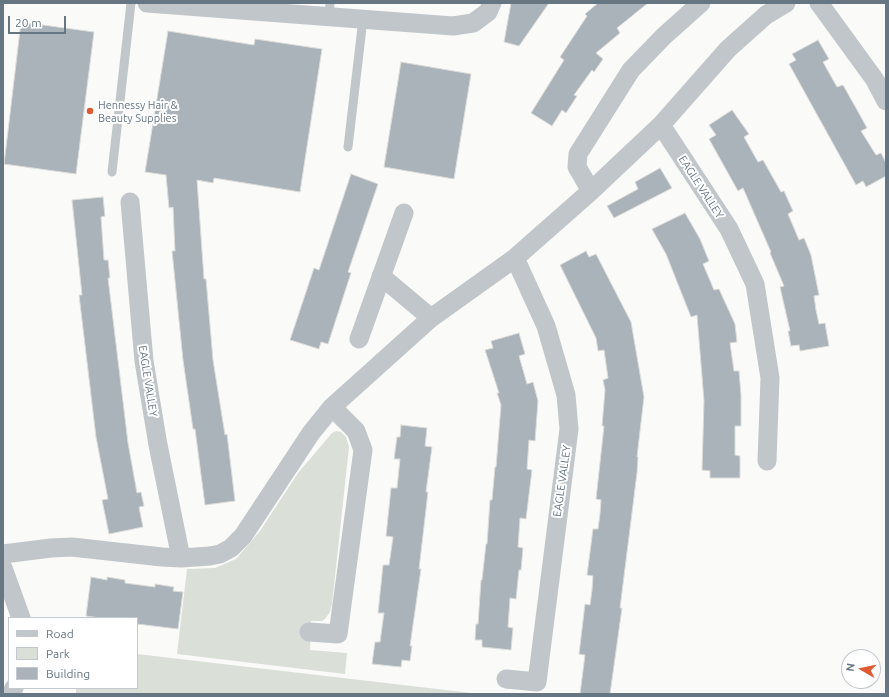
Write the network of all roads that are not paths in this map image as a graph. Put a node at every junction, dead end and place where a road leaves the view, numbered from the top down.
1 (131, 3) edge
2 (147, 3) edge
3 (492, 3) edge
4 (701, 3) edge
5 (786, 3) edge
6 (819, 3) edge
7 (329, 9) edge
8 (364, 19) junction
9 (886, 101) edge
10 (661, 125) junction
11 (348, 148) dead end
12 (112, 172) dead end
13 (591, 191) junction
14 (130, 202) dead end
15 (404, 214) dead end
16 (515, 258) junction
17 (381, 276) junction
18 (431, 318) junction
19 (359, 339) dead end
20 (332, 407) junction
21 (767, 462) dead end
22 (3, 554) edge
23 (181, 558) junction
24 (3, 568) edge
25 (21, 617) edge
26 (309, 632) dead end
27 (506, 679) dead end

1 - 12 lane
2 - 7 street
3 - 8 street
4 - 13 street
5 - 10 street
6 - 9 street
7 - 8 street
8 - 11 lane
10 - 13 street
10 - 21 street, EAGLE VALLEY
13 - 16 street
14 - 23 street, EAGLE VALLEY
15 - 17 street
16 - 18 street
16 - 27 street, EAGLE VALLEY
17 - 18 street
17 - 19 street
18 - 20 street
20 - 23 street
20 - 26 street
22 - 23 street
24 - 25 street

